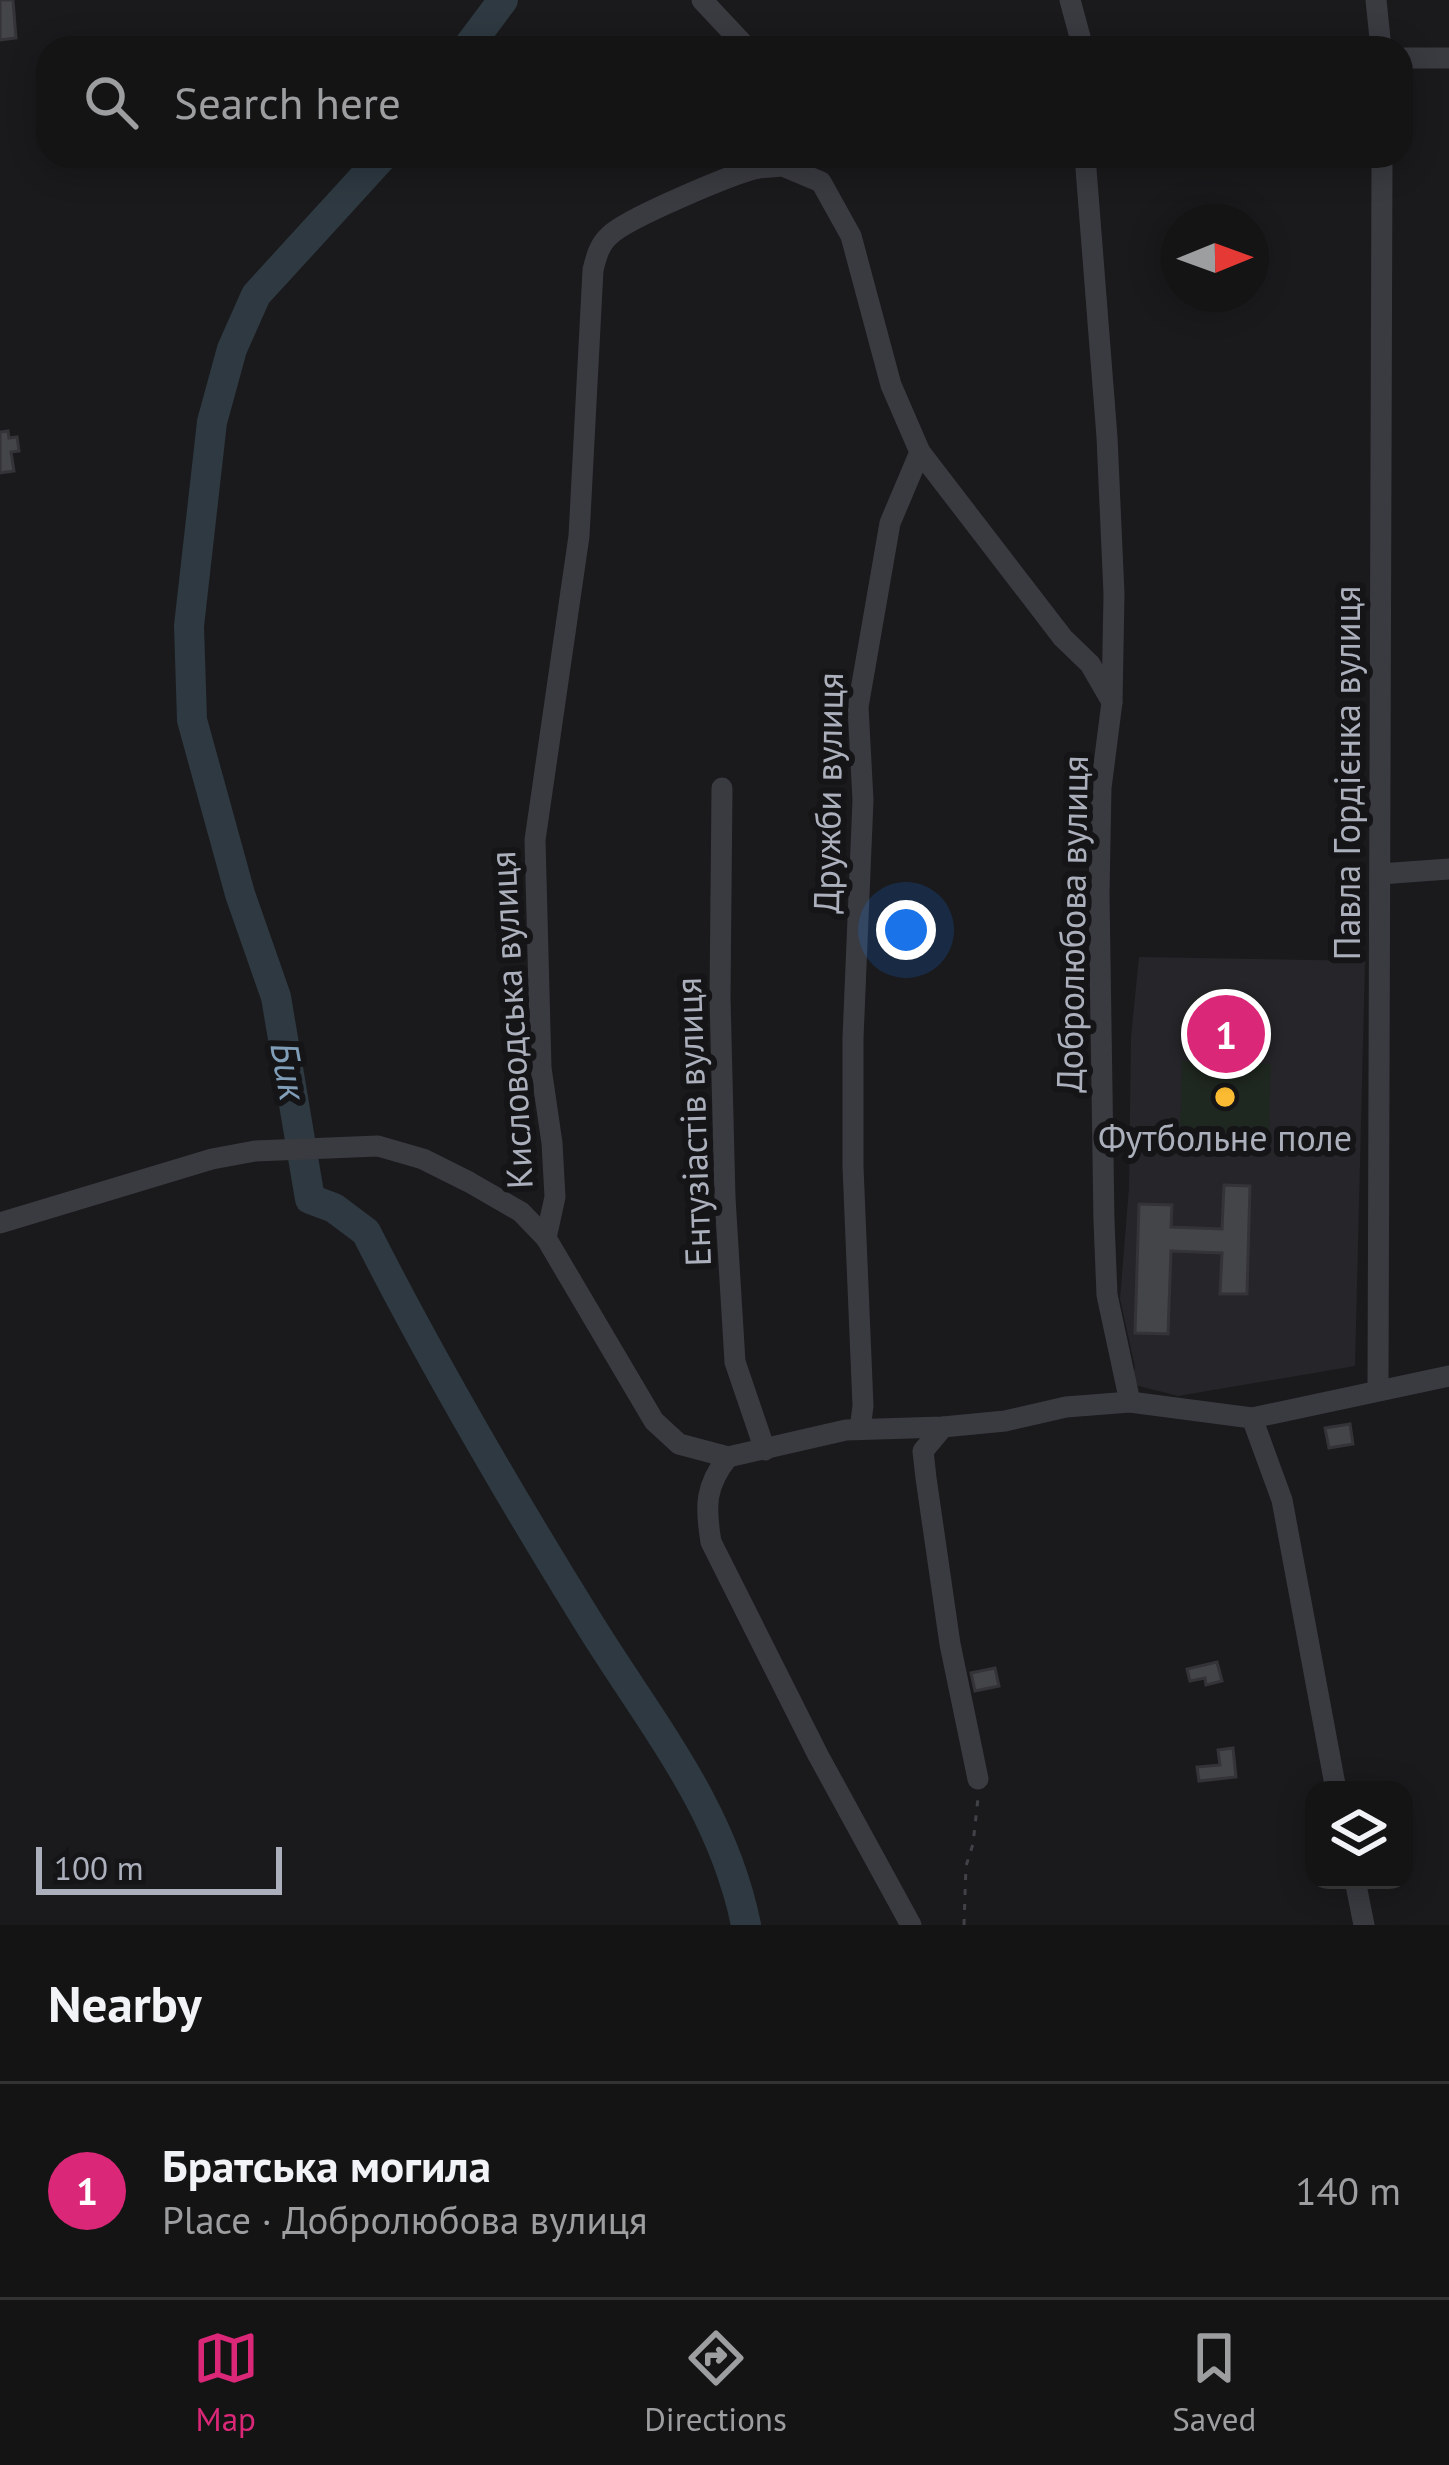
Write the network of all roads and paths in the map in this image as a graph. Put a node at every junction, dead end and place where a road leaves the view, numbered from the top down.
1 (702, 0) edge
2 (1070, 0) edge
3 (1376, 0) edge
4 (736, 36) edge
5 (1080, 36) edge
6 (1380, 36) edge
7 (1413, 58) edge
8 (1449, 58) edge
9 (745, 168) edge
10 (788, 168) edge
11 (813, 168) edge
12 (1085, 168) edge
13 (1382, 168) edge
14 (821, 182) junction
15 (920, 452) junction
16 (1112, 702) junction
17 (722, 788) dead end
18 (1449, 869) edge
19 (1380, 874) junction
20 (0, 1223) edge
21 (546, 1238) junction
22 (1449, 1376) edge
23 (1378, 1389) junction
24 (1130, 1402) junction
25 (1252, 1418) junction
26 (943, 1427) junction
27 (860, 1429) junction
28 (765, 1450) junction
29 (728, 1457) junction
30 (977, 1779) joint
31 (1334, 1781) edge
32 (1357, 1889) edge
33 (911, 1925) edge
34 (964, 1925) edge
35 (1364, 1925) edge

1 - 4 street
2 - 5 street
3 - 6 street
7 - 8 street
9 - 21 street, Кисловодська вулиця
10 - 14 street
11 - 14 street
12 - 16 street, Добролюбова вулиця
13 - 19 street, Павла Гордієнка вулиця
14 - 15 street
15 - 16 street
15 - 27 street, Дружби вулиця
16 - 24 street, Добролюбова вулиця
17 - 28 street, Ентузіастів вулиця
18 - 19 street
19 - 23 street, Павла Гордієнка вулиця
20 - 21 street
21 - 29 street, Кисловодська вулиця
22 - 23 street
23 - 25 street
24 - 25 street
24 - 26 street
25 - 31 street
26 - 27 street
26 - 30 street
27 - 28 street
28 - 29 street
29 - 33 street
30 - 34 path
32 - 35 street

